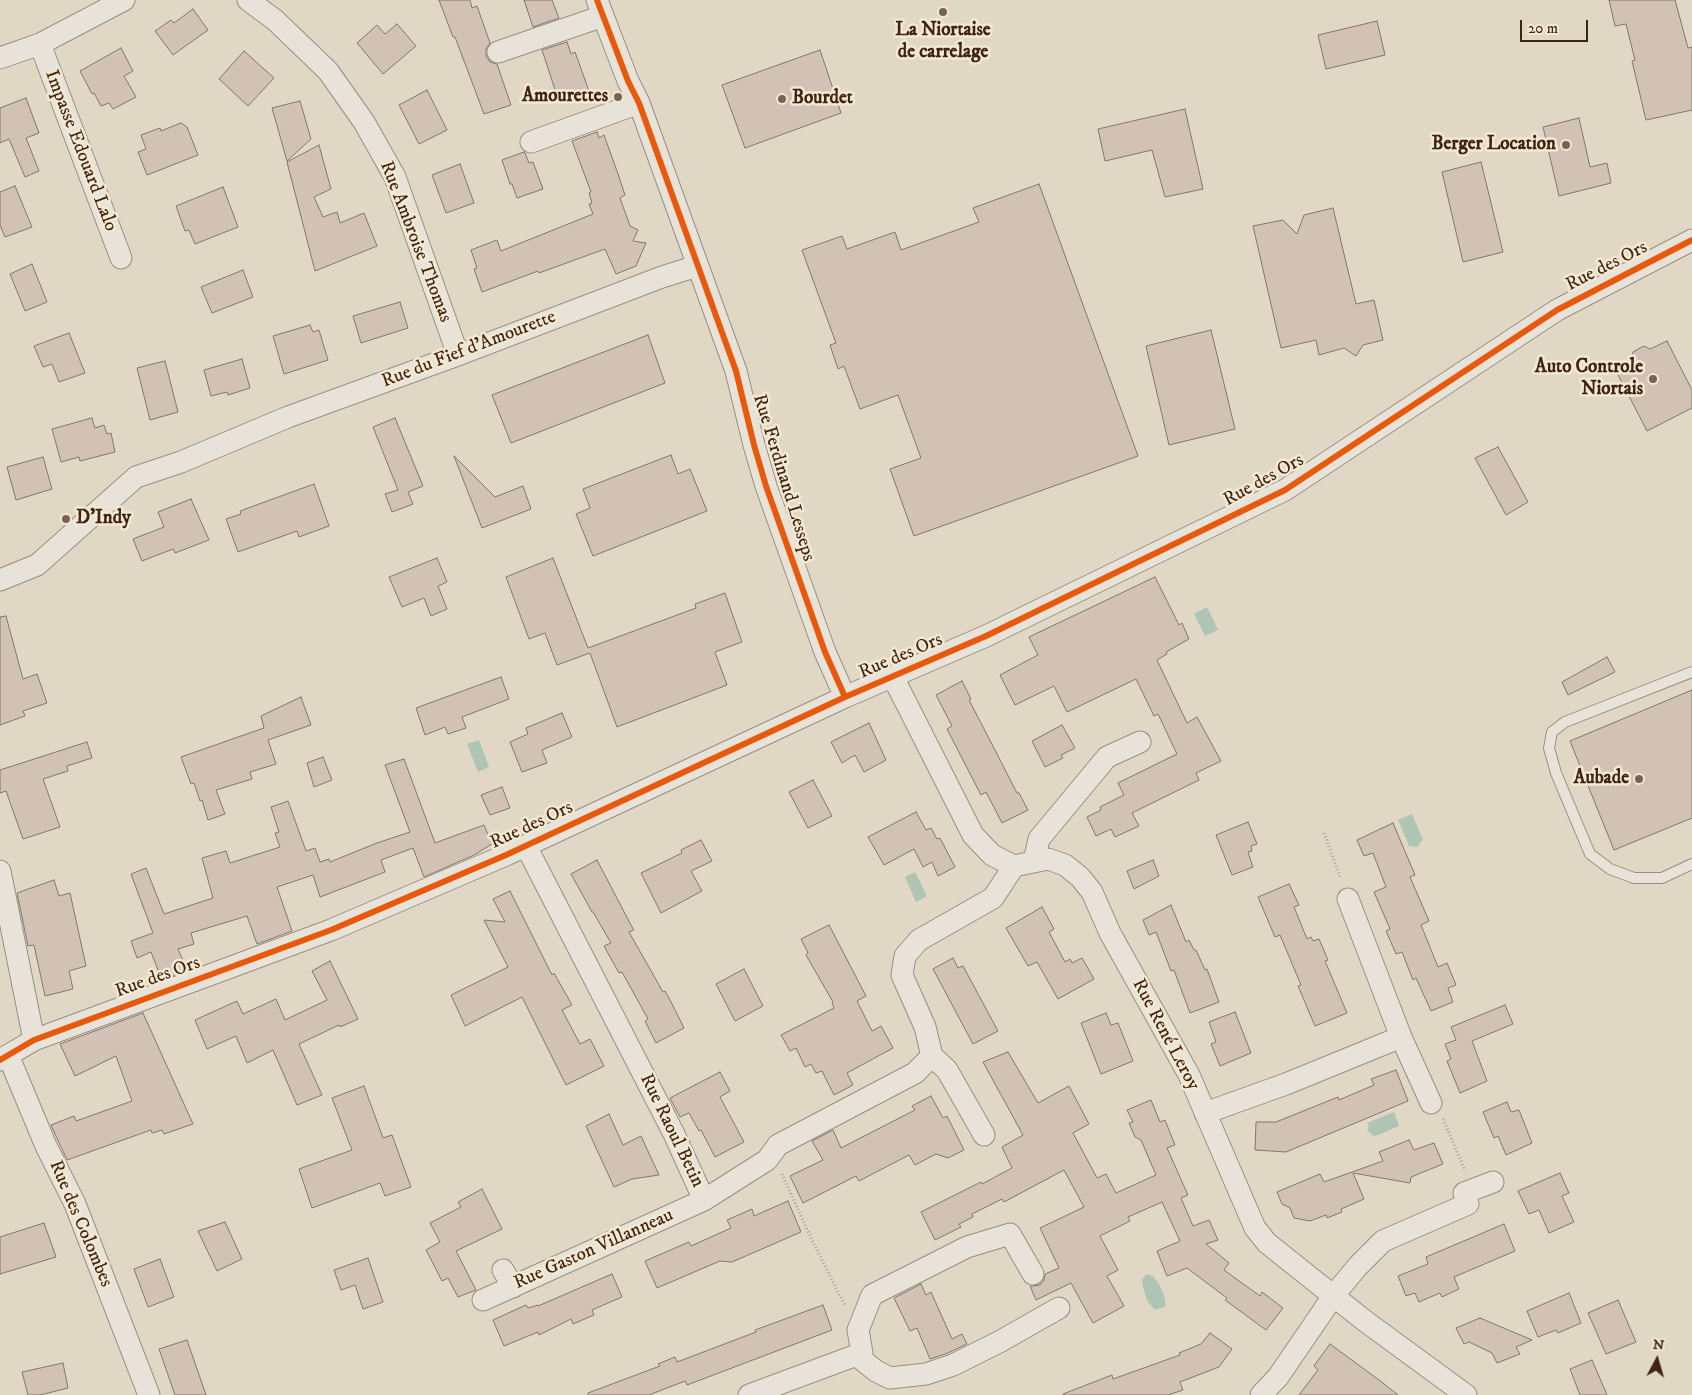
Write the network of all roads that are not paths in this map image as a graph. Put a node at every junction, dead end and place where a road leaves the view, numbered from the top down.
1 (124, 0) edge
2 (248, 0) edge
3 (600, 8) edge
4 (40, 44) junction
5 (498, 52) dead end
6 (0, 58) edge
7 (639, 102) junction
8 (531, 142) dead end
9 (1692, 240) edge
10 (121, 258) dead end
11 (697, 266) junction
12 (458, 355) junction
13 (0, 580) edge
14 (1692, 672) edge
15 (893, 677) junction
16 (845, 697) junction
17 (1140, 742) dead end
18 (526, 846) junction
19 (1024, 864) junction
20 (1692, 864) edge
21 (0, 871) edge
22 (1348, 899) road end
23 (1401, 1037) junction
24 (34, 1040) junction
25 (932, 1056) junction
26 (4, 1058) edge
27 (1431, 1103) road end
28 (1206, 1113) junction
29 (984, 1135) dead end
30 (1492, 1182) dead end
31 (704, 1200) junction
32 (1034, 1274) dead end
33 (1334, 1295) junction
34 (483, 1300) dead end
35 (1059, 1308) dead end
36 (856, 1355) junction
37 (149, 1395) edge
38 (749, 1395) edge
39 (1262, 1395) edge
40 (1466, 1395) edge

1 - 4 street
2 - 12 street, Rue Ambroise Thomas
3 - 5 street
3 - 7 street
4 - 6 street
4 - 10 street, Impasse Edouard Lalo
7 - 8 street
7 - 11 street
9 - 15 street, Rue des Ors
11 - 12 street, Rue du Fief d'Amourette
11 - 16 street, Rue Ferdinand Lesseps
12 - 13 street, Rue du Fief d'Amourette
14 - 20 lane
15 - 16 street, Rue des Ors
15 - 19 street, Rue René Leroy
16 - 18 street, Rue des Ors
17 - 19 street
18 - 24 street, Rue des Ors
18 - 31 street, Rue Raoul Betin
19 - 25 street
19 - 28 street, Rue René Leroy
21 - 24 street
22 - 23 street
23 - 27 street
23 - 28 street
24 - 26 street, Rue des Ors
25 - 29 street
25 - 31 street, Rue Raoul Betin
26 - 37 street, Rue des Colombes
28 - 33 street, Rue René Leroy
30 - 33 street
31 - 34 street, Rue Gaston Villanneau
32 - 36 street
33 - 39 street
33 - 40 street, Rue René Leroy
35 - 36 street
36 - 38 street

